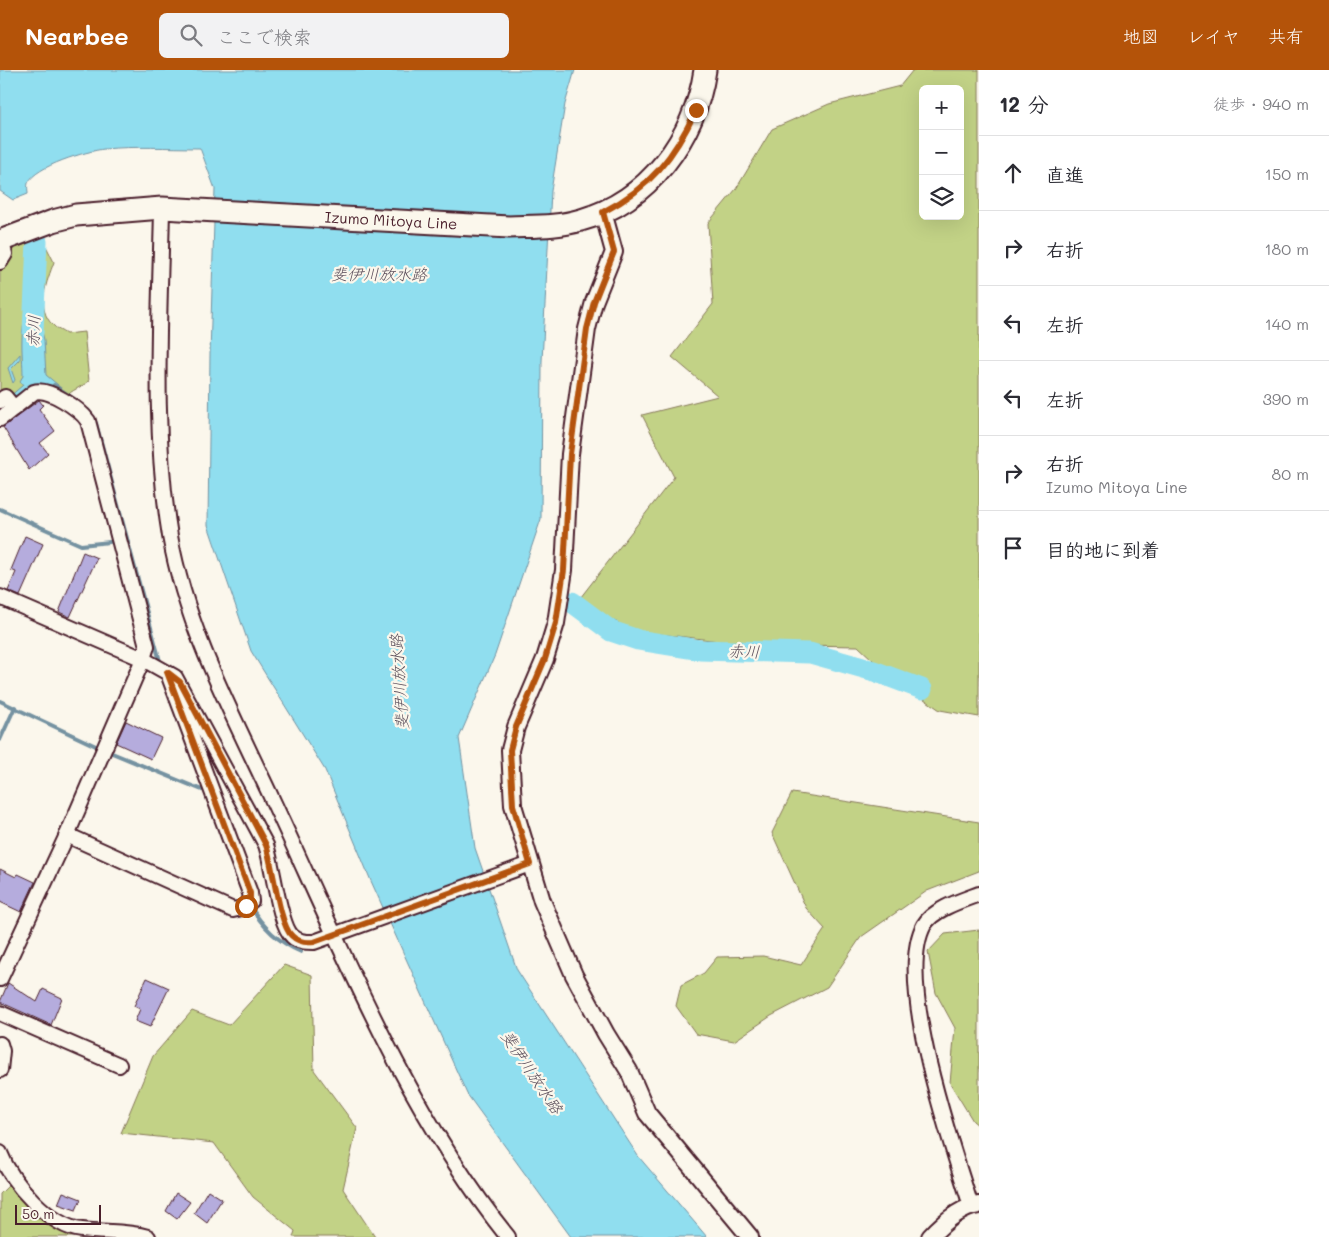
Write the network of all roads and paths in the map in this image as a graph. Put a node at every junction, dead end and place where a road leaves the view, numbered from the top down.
1 (705, 70) edge
2 (162, 208) junction
3 (603, 212) junction
4 (1, 241) edge
5 (0, 262) edge
6 (8, 403) edge
7 (0, 419) edge
8 (0, 597) edge
9 (143, 660) junction
10 (164, 670) junction
11 (67, 835) junction
12 (530, 864) junction
13 (979, 894) edge
14 (333, 934) junction
15 (0, 979) edge
16 (0, 1013) edge
17 (0, 1044) edge
18 (119, 1065) dead end
19 (0, 1070) edge
20 (0, 1153) edge
21 (975, 1205) edge
22 (148, 1237) edge
23 (508, 1237) edge
24 (750, 1237) edge
25 (930, 1237) edge

1 - 3 main road, Izumo Mitoya Line
2 - 3 main road, Izumo Mitoya Line
2 - 4 main road, Izumo Mitoya Line
2 - 14 street
3 - 12 street
4 - 5 street
6 - 7 street
6 - 9 street
8 - 9 street
9 - 10 street
9 - 11 street
10 - 11 street
10 - 14 street
11 - 15 street
12 - 14 street
12 - 24 street
13 - 21 street
14 - 23 street
16 - 18 street
17 - 19 street
20 - 22 street
21 - 25 street

